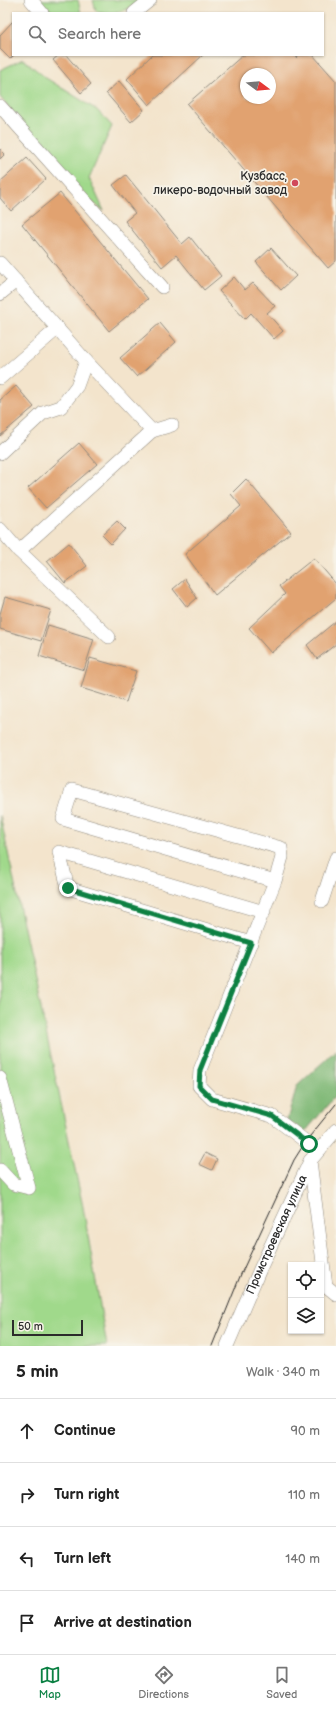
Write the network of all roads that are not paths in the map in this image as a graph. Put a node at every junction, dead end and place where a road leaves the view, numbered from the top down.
1 (31, 0) edge
2 (150, 0) edge
3 (41, 12) edge
4 (135, 12) edge
5 (0, 106) edge
6 (0, 263) edge
7 (16, 281) junction
8 (162, 288) dead end
9 (0, 294) edge
10 (58, 328) junction
11 (86, 362) junction
12 (0, 378) edge
13 (172, 426) dead end
14 (152, 431) junction
15 (0, 453) edge
16 (0, 529) edge
17 (19, 551) junction
18 (109, 636) dead end
19 (336, 858) edge
20 (275, 881) junction
21 (322, 902) dead end
22 (264, 912) junction
23 (251, 943) junction
24 (0, 1078) edge
25 (336, 1130) edge
26 (320, 1149) junction
27 (310, 1161) junction
28 (0, 1170) edge
29 (336, 1294) edge
30 (227, 1346) edge

1 - 3 street
2 - 4 street
5 - 8 street
6 - 7 street
7 - 9 street
7 - 10 street
10 - 11 street
10 - 12 street
11 - 14 street
11 - 15 street
13 - 14 street
14 - 17 street
16 - 17 street
17 - 18 street
19 - 21 street
20 - 20 street
20 - 22 street
22 - 23 street
22 - 23 street
23 - 26 street
24 - 28 street
25 - 26 street, Промстроевская улица
26 - 27 street, Промстроевская улица
27 - 29 street
27 - 30 street, Промстроевская улица

